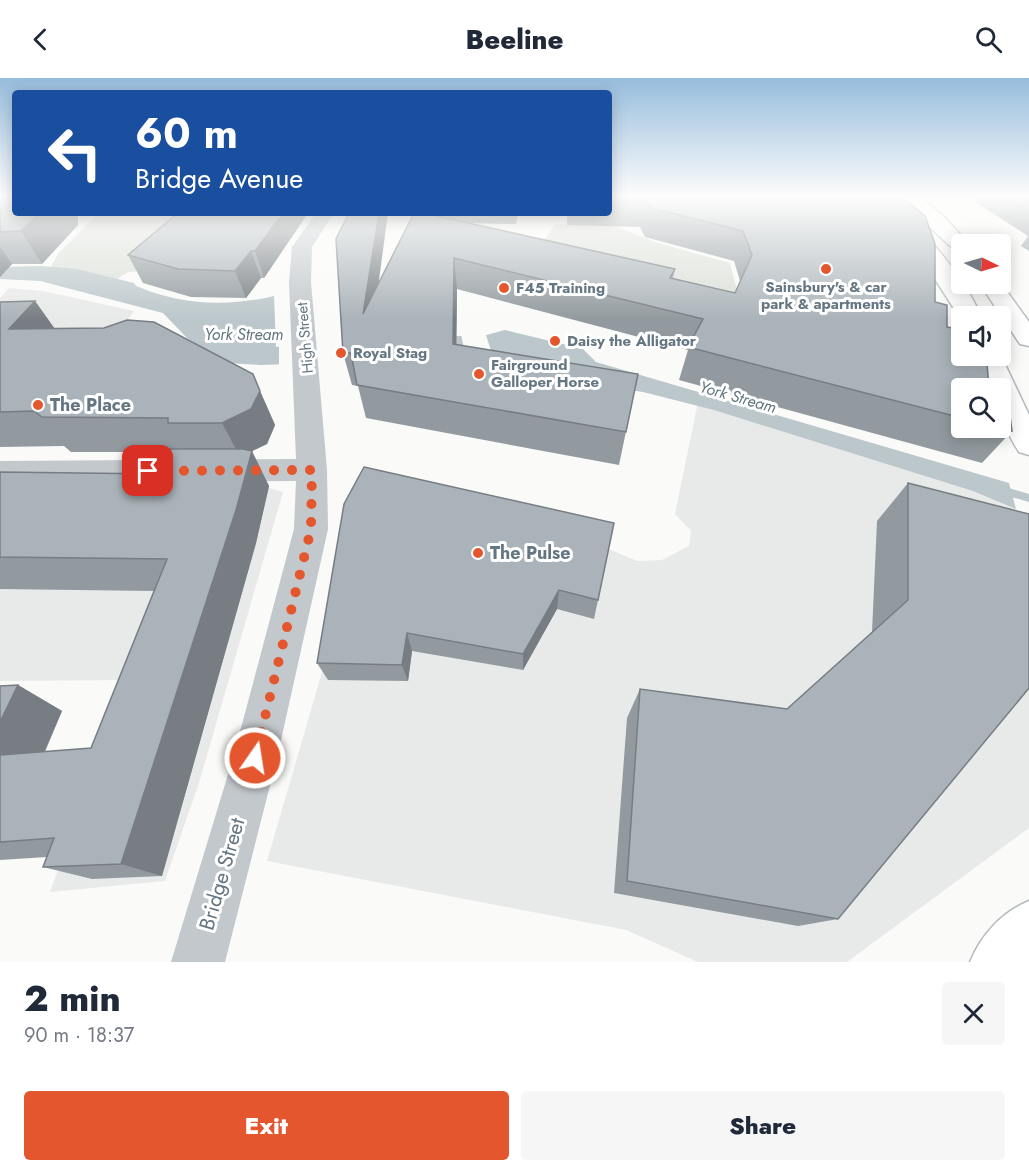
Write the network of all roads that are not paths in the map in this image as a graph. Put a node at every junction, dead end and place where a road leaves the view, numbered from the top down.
1 (309, 237) edge
2 (918, 237) edge
3 (998, 294) edge
4 (964, 306) edge
5 (1029, 339) edge
6 (993, 366) edge
7 (1029, 445) edge
8 (312, 470) junction
9 (0, 472) edge
10 (1029, 927) edge
11 (198, 962) edge
12 (997, 962) edge

1 - 8 street, High Street
2 - 4 main road
3 - 5 main road
6 - 7 main road
8 - 9 street
8 - 11 street, Bridge Street
10 - 12 main road

